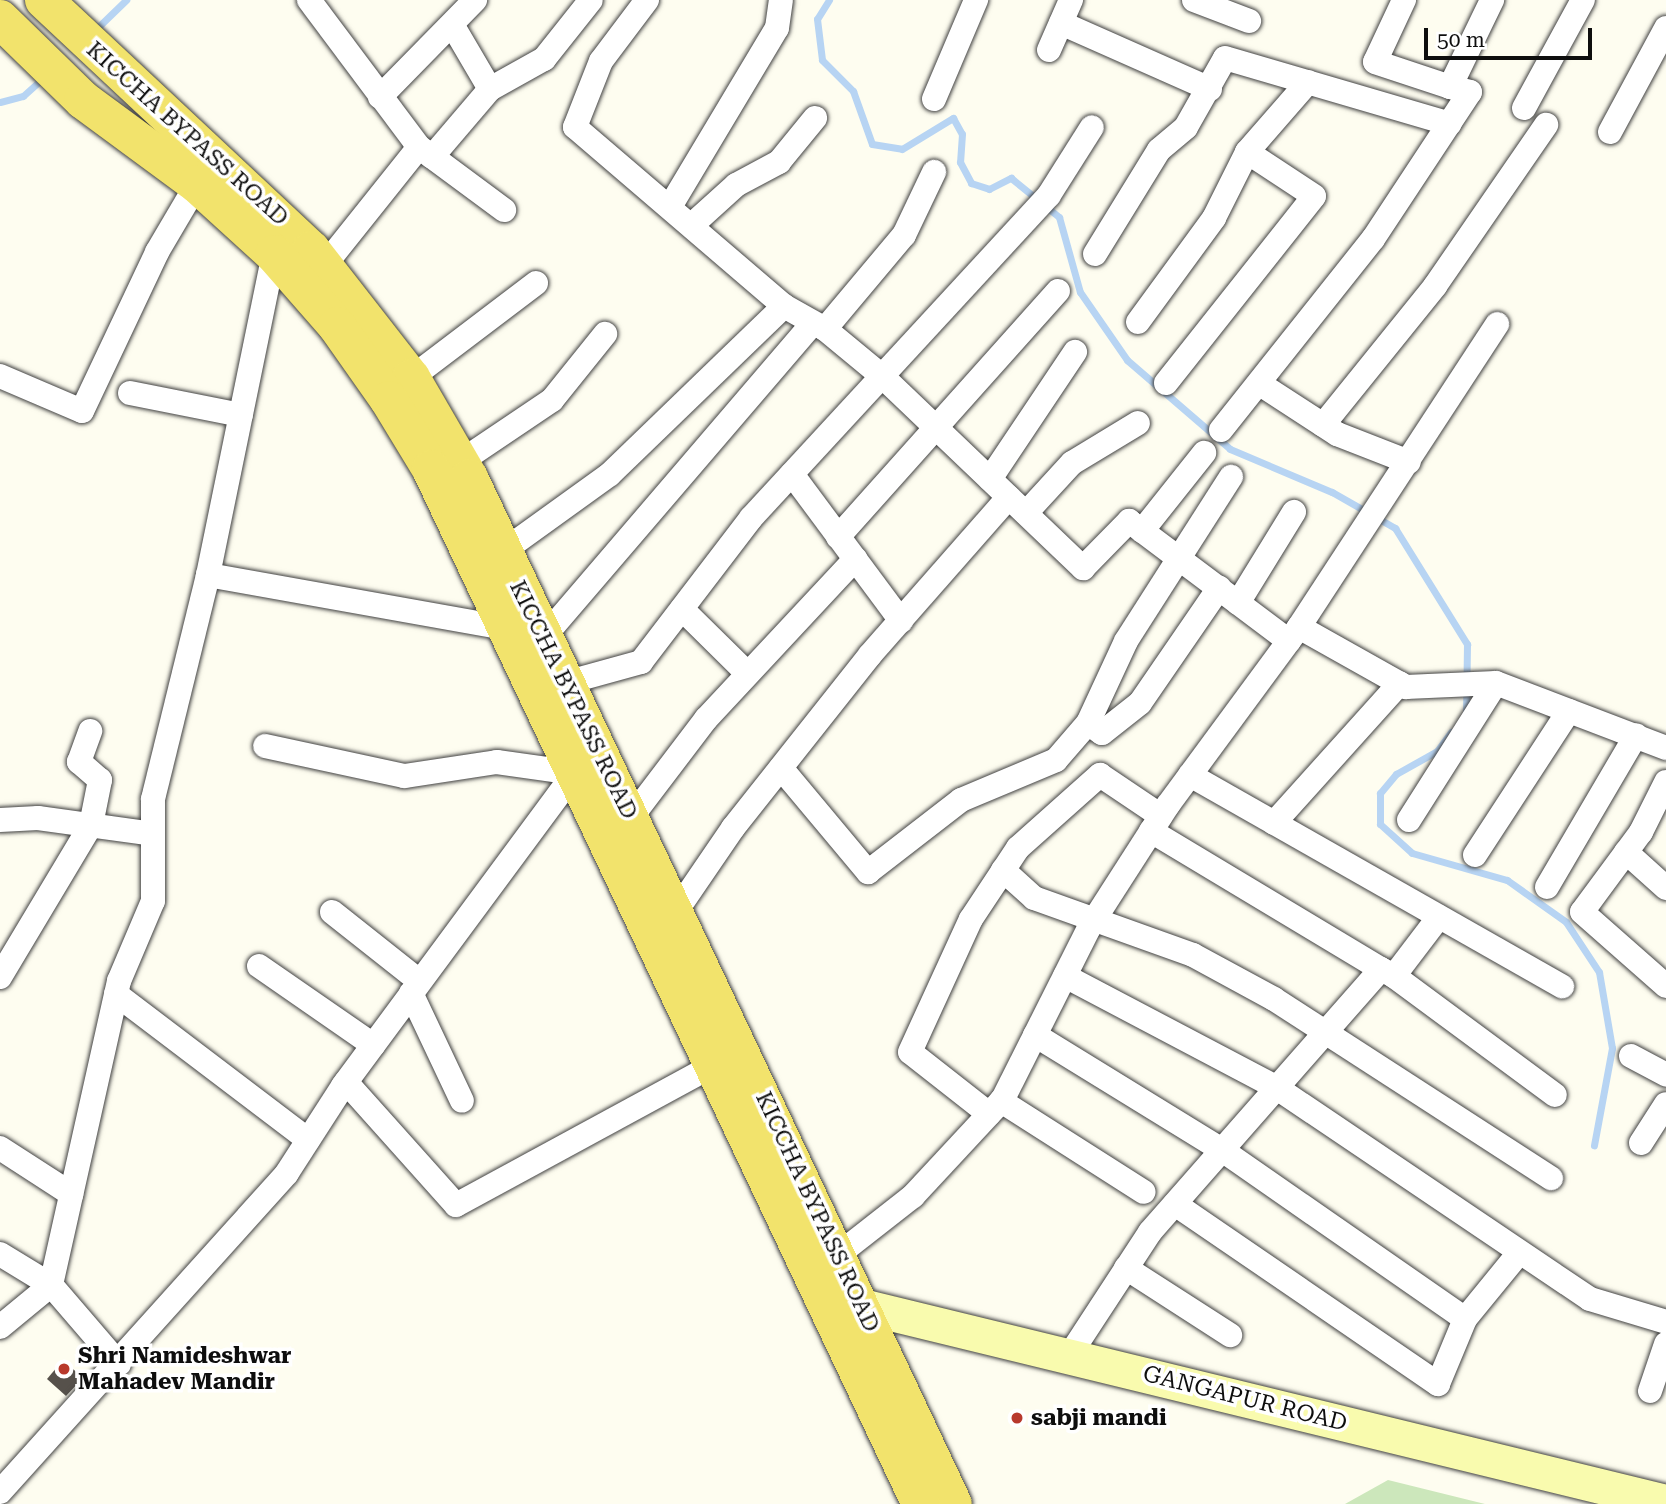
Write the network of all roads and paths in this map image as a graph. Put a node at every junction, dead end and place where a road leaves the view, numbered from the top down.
1 (309, 0) edge
2 (591, 0) edge
3 (647, 0) edge
4 (781, 0) edge
5 (976, 0) edge
6 (1072, 0) edge
7 (1194, 0) edge
8 (1404, 0) edge
9 (1492, 0) edge
10 (1583, 0) edge
11 (46, 2) edge
12 (471, 2) edge
13 (1249, 21) dead end
14 (1061, 23) junction
15 (453, 26) junction
16 (8, 28) edge
17 (1666, 28) edge
18 (1049, 50) dead end
19 (1308, 82) junction
20 (1450, 87) junction
21 (490, 89) junction
22 (1210, 89) junction
23 (380, 97) junction
24 (934, 99) dead end
25 (1524, 107) dead end
26 (815, 118) dead end
27 (1450, 124) junction
28 (1546, 125) dead end
29 (1092, 127) dead end
30 (1610, 132) dead end
31 (425, 152) junction
32 (1247, 152) junction
33 (934, 172) dead end
34 (197, 184) junction
35 (671, 205) junction
36 (504, 210) dead end
37 (693, 224) junction
38 (274, 254) junction
39 (1095, 254) dead end
40 (324, 266) junction
41 (536, 283) dead end
42 (1058, 291) dead end
43 (784, 306) junction
44 (1138, 322) dead end
45 (1497, 324) dead end
46 (818, 327) junction
47 (605, 334) dead end
48 (1075, 352) dead end
49 (396, 374) junction
50 (0, 376) edge
51 (883, 377) junction
52 (1166, 383) dead end
53 (1260, 384) junction
54 (130, 393) dead end
55 (241, 415) junction
56 (1138, 423) dead end
57 (1323, 425) junction
58 (935, 426) junction
59 (1221, 430) dead end
60 (1204, 453) dead end
61 (460, 462) junction
62 (1409, 462) junction
63 (792, 474) junction
64 (1231, 477) dead end
65 (990, 479) junction
66 (1018, 505) junction
67 (1294, 512) dead end
68 (1142, 531) junction
69 (838, 537) junction
70 (502, 552) junction
71 (855, 559) junction
72 (1181, 560) junction
73 (208, 575) junction
74 (1229, 596) junction
75 (682, 609) junction
76 (901, 621) junction
77 (505, 628) junction
78 (1294, 634) junction
79 (543, 638) junction
80 (747, 673) junction
81 (565, 683) junction
82 (1400, 683) junction
83 (1490, 684) junction
84 (1569, 710) junction
85 (1088, 723) junction
86 (90, 731) dead end
87 (1636, 736) junction
88 (1665, 743) edge
89 (265, 746) dead end
90 (589, 766) junction
91 (781, 768) junction
92 (1190, 775) junction
93 (1666, 783) edge
94 (630, 819) junction
95 (0, 820) edge
96 (1409, 820) dead end
97 (1274, 823) junction
98 (1156, 824) junction
99 (91, 825) junction
100 (153, 834) junction
101 (1626, 852) junction
102 (1475, 855) dead end
103 (1003, 870) junction
104 (1547, 887) dead end
105 (1666, 888) edge
106 (332, 912) dead end
107 (1439, 917) junction
108 (661, 919) junction
109 (1092, 923) junction
110 (259, 966) dead end
111 (1387, 973) junction
112 (1065, 976) junction
113 (0, 978) edge
114 (1562, 986) dead end
115 (1666, 986) edge
116 (415, 987) junction
117 (117, 994) junction
118 (1326, 1031) junction
119 (1035, 1035) junction
120 (373, 1045) junction
121 (1631, 1056) dead end
122 (713, 1065) junction
123 (1666, 1075) edge
124 (346, 1082) junction
125 (1277, 1088) junction
126 (1555, 1095) dead end
127 (462, 1101) dead end
128 (1666, 1104) edge
129 (995, 1108) junction
130 (308, 1140) junction
131 (1641, 1143) dead end
132 (0, 1148) edge
133 (1222, 1150) junction
134 (1551, 1178) dead end
135 (1144, 1192) dead end
136 (71, 1194) junction
137 (1175, 1204) junction
138 (804, 1219) junction
139 (1518, 1253) junction
140 (0, 1254) edge
141 (1126, 1268) junction
142 (825, 1275) junction
143 (51, 1285) junction
144 (862, 1306) junction
145 (1465, 1319) junction
146 (1666, 1322) edge
147 (0, 1327) edge
148 (1230, 1335) dead end
149 (1666, 1344) edge
150 (1069, 1356) junction
151 (119, 1364) junction
152 (873, 1370) junction
153 (1650, 1391) dead end
154 (0, 1492) edge
155 (1666, 1503) edge
156 (921, 1504) edge
157 (953, 1504) edge

1 - 23 street
2 - 21 street
3 - 35 street
4 - 35 street
5 - 24 street
6 - 14 street
7 - 13 street
8 - 20 street
9 - 20 street
10 - 25 street
11 - 40 main road, KICCHA BYPASS ROAD
12 - 15 street
14 - 18 street
14 - 22 street
15 - 21 street
15 - 23 street
16 - 34 main road
17 - 30 street
19 - 22 street
19 - 27 street
19 - 32 street
20 - 27 street
21 - 31 street
22 - 39 street
23 - 31 street
26 - 37 street
27 - 53 street
28 - 57 street
29 - 51 street
31 - 36 street
31 - 40 street
32 - 44 street
32 - 52 street
33 - 46 street
34 - 38 main road
34 - 50 street
35 - 37 street
37 - 43 street
38 - 49 main road
38 - 55 street
40 - 49 main road, KICCHA BYPASS ROAD
41 - 49 street
42 - 58 street
43 - 46 street
43 - 70 street
45 - 62 street
46 - 51 street
46 - 79 street
47 - 61 street
48 - 65 street
49 - 61 main road, KICCHA BYPASS ROAD
49 - 77 main road
51 - 58 street
51 - 63 street
53 - 57 street
53 - 59 street
54 - 55 street
55 - 73 street
56 - 66 street
57 - 62 street
58 - 65 street
58 - 69 street
60 - 68 street
61 - 70 main road, KICCHA BYPASS ROAD
62 - 78 street
63 - 69 street
63 - 75 street
64 - 72 street
65 - 66 street
66 - 68 street
66 - 76 street
67 - 74 street
68 - 72 street
69 - 71 street
70 - 79 main road, KICCHA BYPASS ROAD
71 - 76 street
71 - 80 street
72 - 74 street
72 - 85 street
73 - 77 street
73 - 100 street
74 - 78 street
74 - 85 street
75 - 80 street
75 - 81 street
76 - 91 street
77 - 90 main road
78 - 82 street
78 - 92 street
79 - 81 main road, KICCHA BYPASS ROAD
80 - 94 street
81 - 90 main road, KICCHA BYPASS ROAD
82 - 83 street
82 - 97 street
83 - 84 street
83 - 96 street
84 - 87 street
84 - 102 street
85 - 91 street
86 - 99 street
87 - 88 street
87 - 104 street
89 - 90 street
90 - 94 main road, KICCHA BYPASS ROAD
90 - 108 main road
90 - 116 street
91 - 108 street
92 - 97 street
92 - 98 street
93 - 101 street
94 - 108 main road, KICCHA BYPASS ROAD
95 - 99 street
97 - 107 street
98 - 103 street
98 - 109 street
98 - 111 street
99 - 100 street
99 - 113 street
100 - 117 street
101 - 105 street
101 - 115 street
103 - 109 street
103 - 129 street
106 - 116 street
107 - 111 street
107 - 114 street
108 - 122 main road
108 - 138 main road, KICCHA BYPASS ROAD
109 - 112 street
109 - 118 street
110 - 120 street
111 - 118 street
111 - 126 street
112 - 119 street
112 - 125 street
116 - 120 street
116 - 127 street
117 - 130 street
117 - 136 street
118 - 125 street
118 - 134 street
119 - 129 street
119 - 133 street
120 - 124 street
121 - 123 street
122 - 124 street
122 - 138 main road
124 - 130 street
125 - 133 street
125 - 139 street
128 - 131 street
129 - 135 street
129 - 142 street
130 - 151 street
132 - 136 street
133 - 137 street
133 - 145 street
136 - 143 street
137 - 141 street
137 - 145 street
138 - 142 main road, KICCHA BYPASS ROAD
139 - 145 street
139 - 146 street
140 - 143 street
141 - 148 street
141 - 150 street
142 - 144 main road, KICCHA BYPASS ROAD
142 - 152 main road
143 - 147 street
143 - 151 street
144 - 150 street, GANGAPUR ROAD
144 - 152 main road, KICCHA BYPASS ROAD
149 - 153 street
150 - 155 street, GANGAPUR ROAD
151 - 154 street
152 - 156 main road
152 - 157 main road, KICCHA BYPASS ROAD

